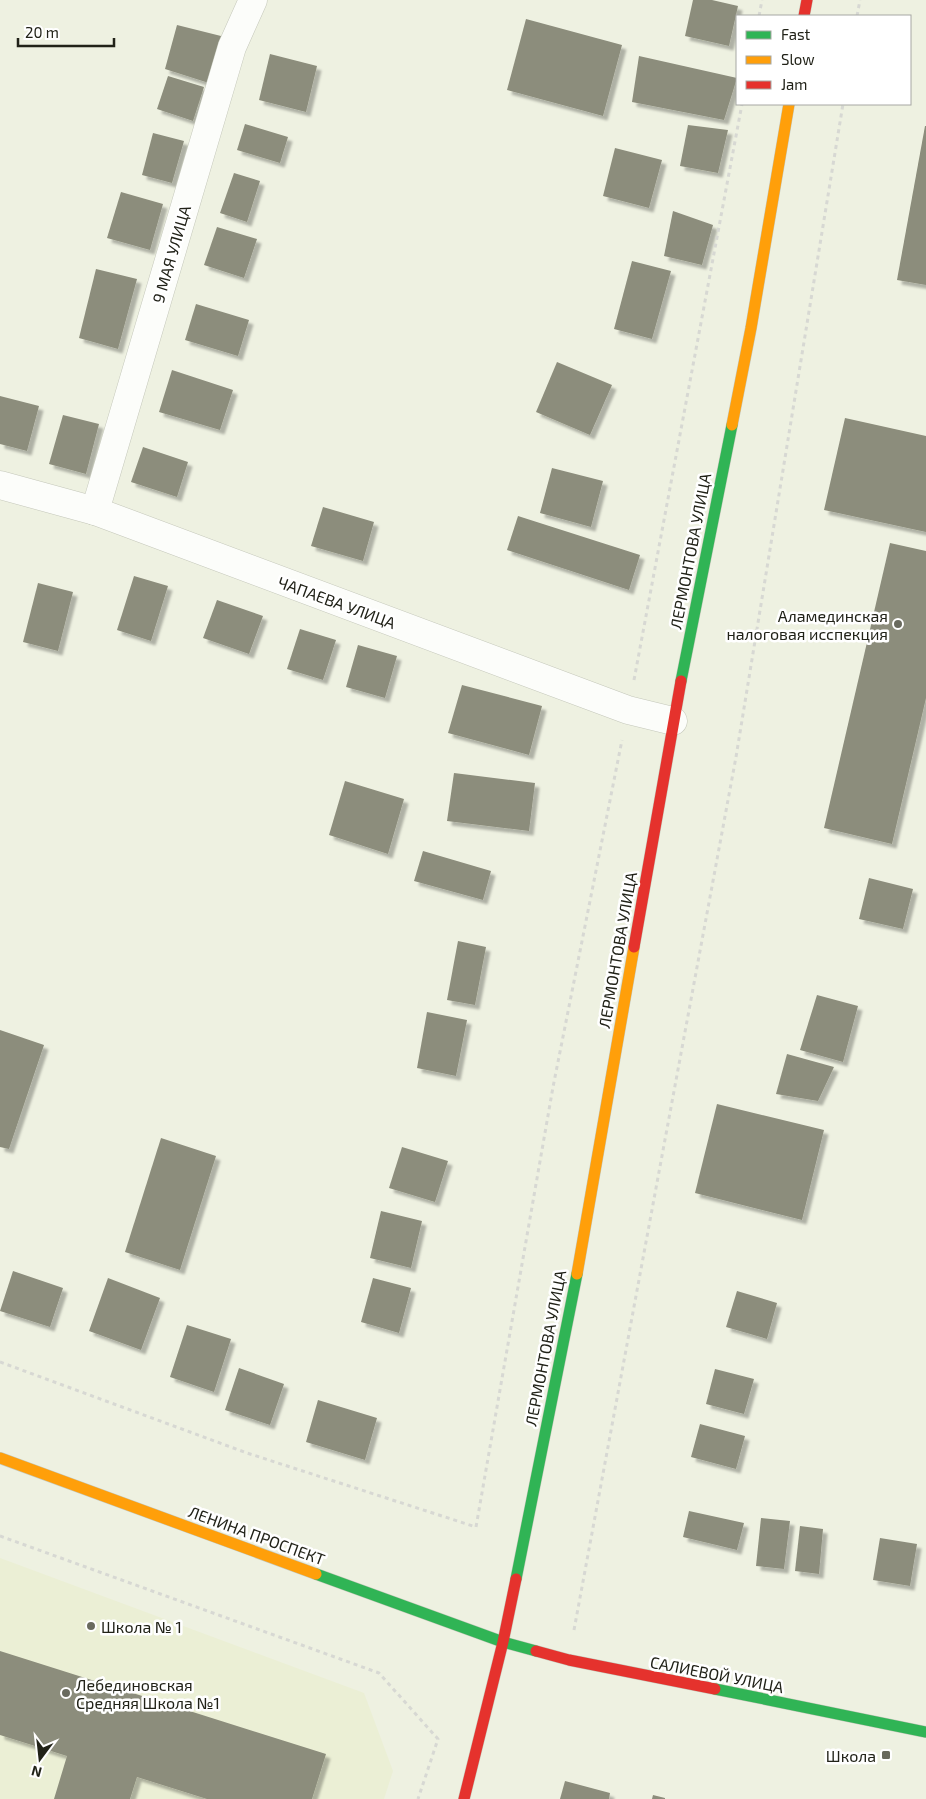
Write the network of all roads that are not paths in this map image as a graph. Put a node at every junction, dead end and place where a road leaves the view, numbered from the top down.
1 (252, 0) edge
2 (807, 0) edge
3 (804, 15) edge
4 (789, 105) edge
5 (0, 485) edge
6 (94, 511) junction
7 (673, 721) junction
8 (0, 1458) edge
9 (503, 1642) junction
10 (926, 1732) edge
11 (464, 1799) edge

1 - 6 street, 9 МАЯ УЛИЦА
2 - 3 main road
4 - 7 main road, ЛЕРМОНТОВА УЛИЦА
5 - 6 street, ЧАПАЕВА УЛИЦА
6 - 7 street, ЧАПАЕВА УЛИЦА
7 - 9 main road, ЛЕРМОНТОВА УЛИЦА
8 - 9 main road, ЛЕНИНА ПРОСПЕКТ
9 - 10 main road, САЛИЕВОЙ УЛИЦА
9 - 11 main road, ЛЕРМОНТОВА УЛИЦА

